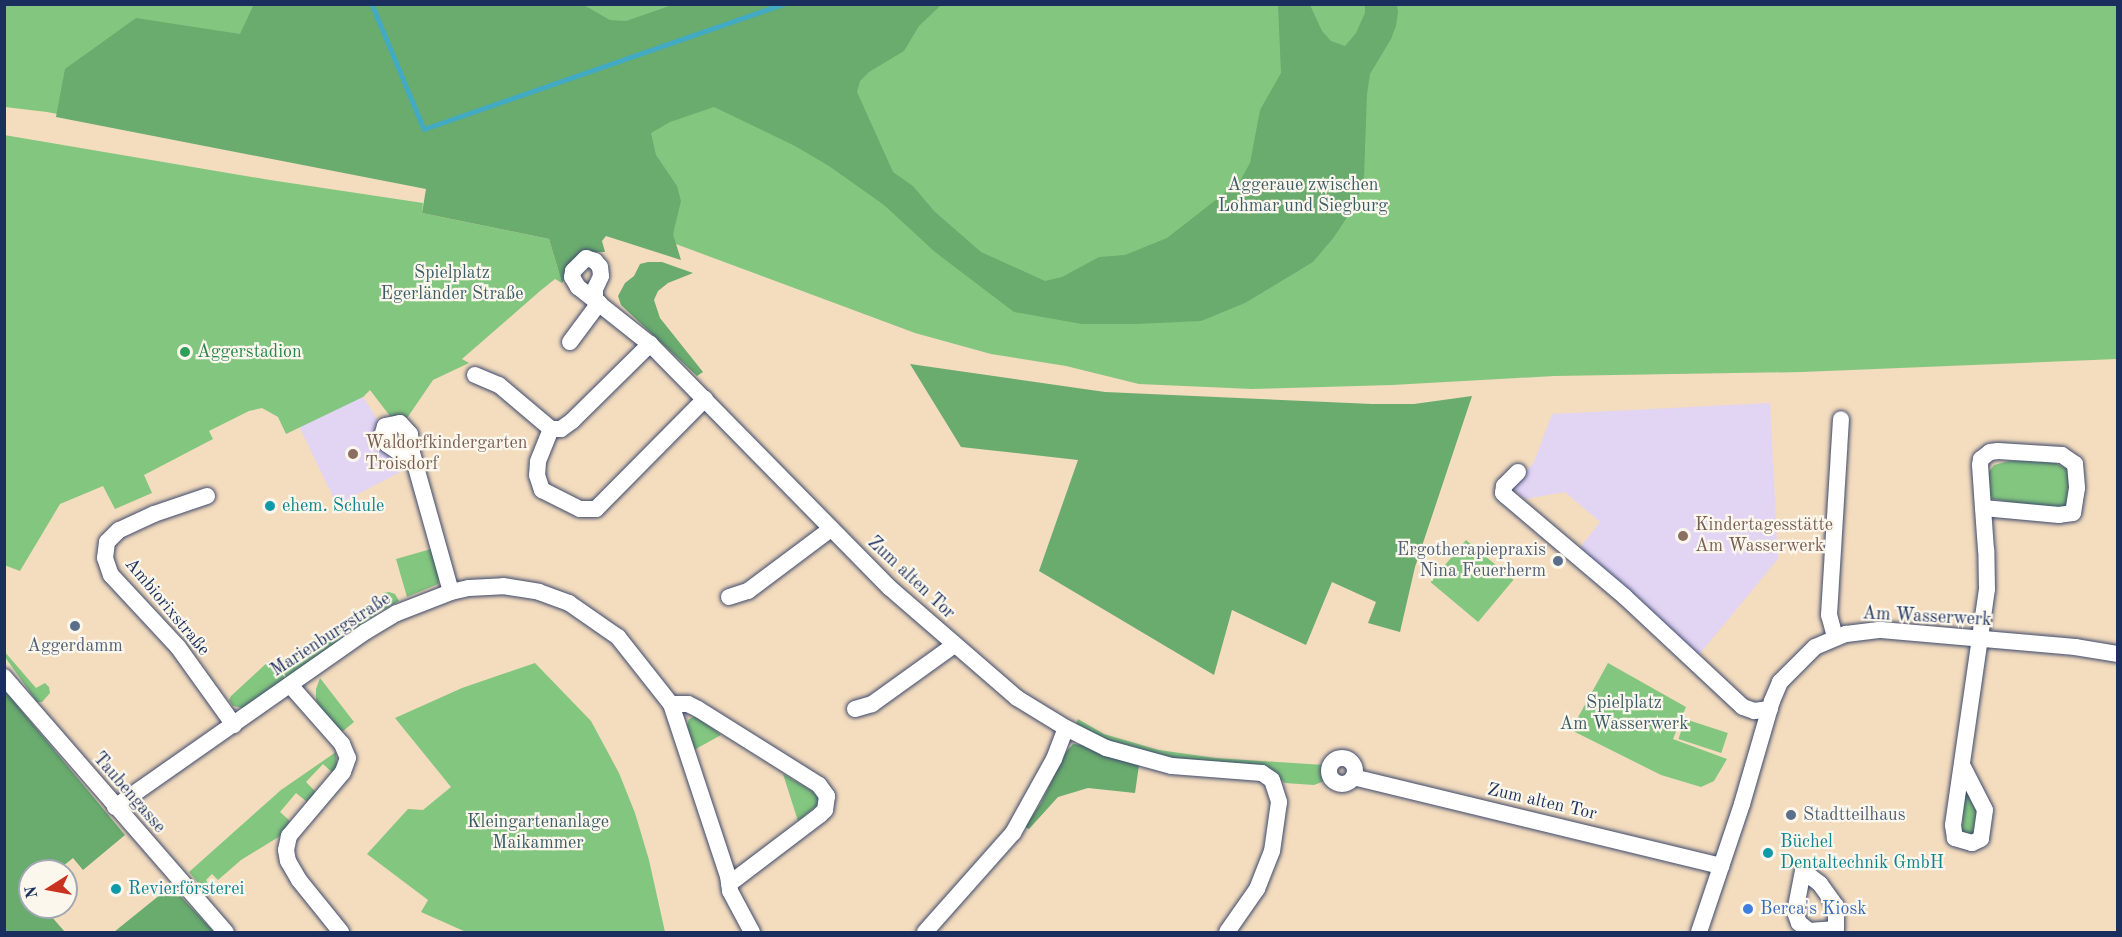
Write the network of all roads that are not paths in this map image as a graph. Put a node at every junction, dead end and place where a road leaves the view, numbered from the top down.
1 (570, 342) dead end
2 (650, 344) junction
3 (475, 375) dead end
4 (705, 399) junction
5 (1841, 419) dead end
6 (551, 429) junction
7 (412, 453) dead end
8 (1518, 472) dead end
9 (207, 496) dead end
10 (1983, 508) junction
11 (831, 529) junction
12 (451, 592) junction
13 (729, 597) dead end
14 (1835, 637) junction
15 (1981, 639) junction
16 (954, 645) junction
17 (2118, 654) edge
18 (4, 677) edge
19 (290, 685) junction
20 (671, 704) junction
21 (855, 709) dead end
22 (1770, 709) junction
23 (234, 725) junction
24 (1066, 728) junction
25 (1963, 767) dead end
26 (1353, 777) dead end
27 (115, 807) junction
28 (1721, 866) junction
29 (729, 884) junction
30 (226, 933) edge
31 (341, 933) edge
32 (752, 933) edge
33 (925, 933) edge
34 (1227, 933) edge
35 (1699, 933) edge

1 - 2 street, Zum alten Tor
2 - 4 street, Zum alten Tor
2 - 6 street
3 - 6 street
4 - 6 street
4 - 11 street, Zum alten Tor
5 - 14 street
7 - 12 street
8 - 22 street
9 - 23 street, Ambiorixstraße
10 - 10 street
10 - 15 street
11 - 13 street
11 - 16 street, Zum alten Tor
12 - 19 street, Marienburgstraße
12 - 20 street, Marienburgstraße
14 - 15 street, Am Wasserwerk
14 - 22 street, Am Wasserwerk
15 - 17 street, Am Wasserwerk
15 - 25 street
16 - 21 street
16 - 24 street, Zum alten Tor
18 - 27 street, Taubengasse
19 - 23 street, Marienburgstraße
19 - 31 street
20 - 29 street, Marienburgstraße
20 - 29 street
22 - 28 street, Am Wasserwerk
23 - 27 street, Marienburgstraße
24 - 33 street
24 - 34 street, Zum alten Tor
26 - 28 street, Zum alten Tor
27 - 30 street, Taubengasse
28 - 35 street, Am Wasserwerk
29 - 32 street, Marienburgstraße

